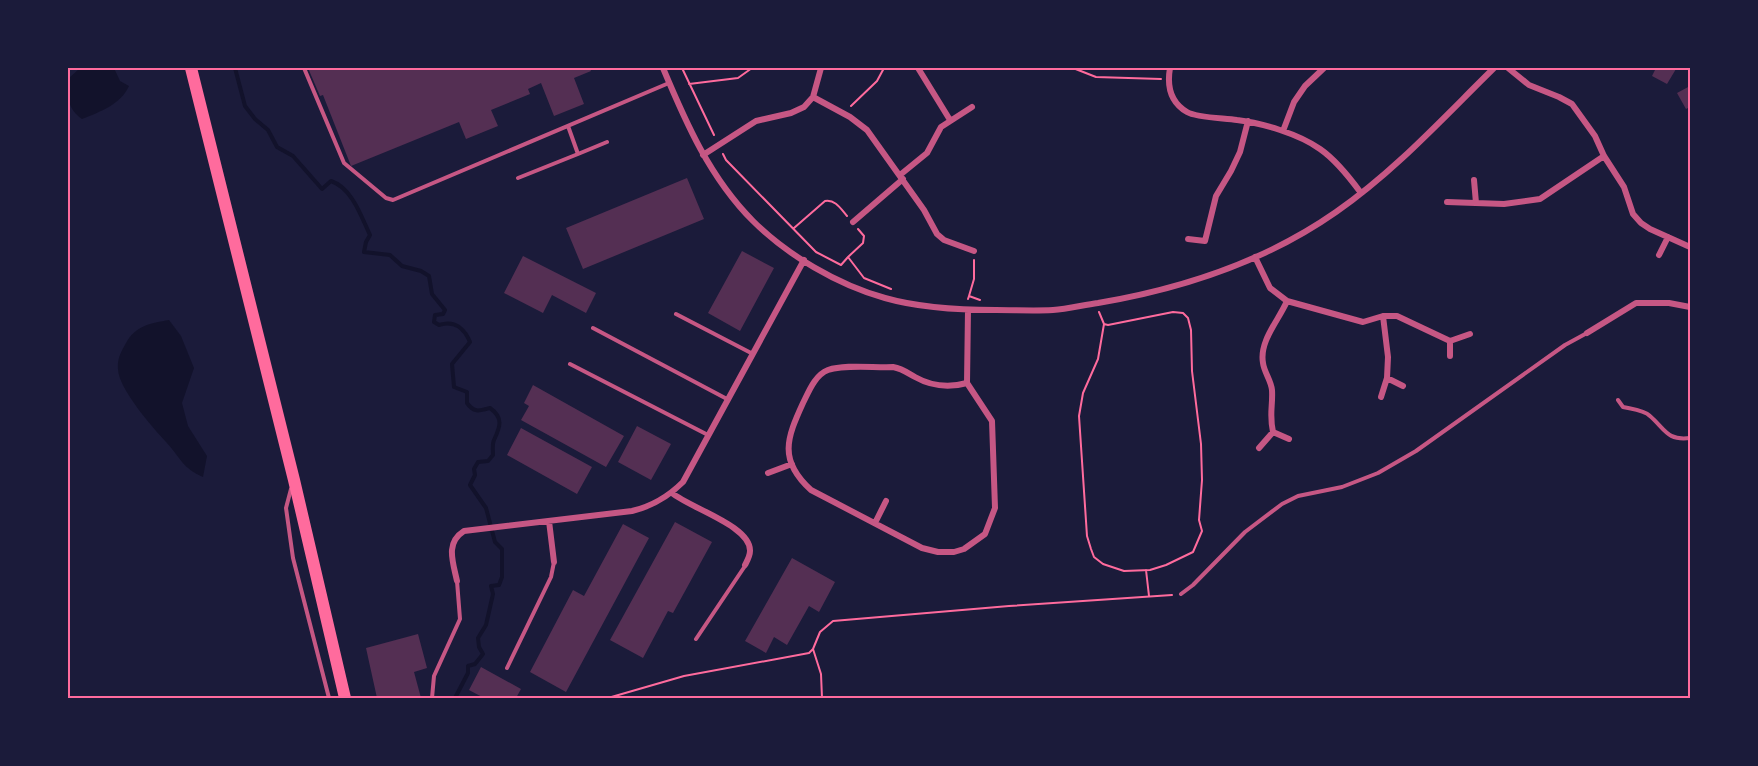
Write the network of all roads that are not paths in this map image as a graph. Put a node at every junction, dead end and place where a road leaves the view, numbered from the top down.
1 (191, 68) edge
2 (304, 68) edge
3 (663, 68) edge
4 (821, 68) edge
5 (918, 68) edge
6 (1170, 68) edge
7 (1324, 68) edge
8 (1494, 68) edge
9 (1508, 68) edge
10 (670, 83) junction
11 (813, 97) junction
12 (972, 107) dead end
13 (950, 120) junction
14 (1248, 121) junction
15 (568, 126) junction
16 (1283, 131) junction
17 (607, 142) dead end
18 (578, 154) junction
19 (703, 155) junction
20 (1604, 156) junction
21 (901, 177) junction
22 (518, 178) dead end
23 (1474, 180) dead end
24 (1361, 193) junction
25 (1447, 202) dead end
26 (1476, 203) junction
27 (853, 222) road end
28 (1668, 237) junction
29 (1188, 239) dead end
30 (1690, 248) edge
31 (974, 251) road end
32 (1659, 255) dead end
33 (1255, 257) junction
34 (804, 260) junction
35 (1287, 301) junction
36 (1690, 307) edge
37 (968, 310) junction
38 (676, 314) dead end
39 (1383, 316) junction
40 (593, 328) dead end
41 (1587, 333) joint
42 (1470, 334) dead end
43 (1450, 341) junction
44 (753, 354) junction
45 (1450, 356) dead end
46 (570, 364) dead end
47 (1387, 378) junction
48 (967, 383) junction
49 (1403, 386) dead end
50 (1381, 397) dead end
51 (728, 400) junction
52 (1618, 400) dead end
53 (1273, 432) junction
54 (709, 435) junction
55 (1690, 438) edge
56 (1289, 439) dead end
57 (1259, 448) dead end
58 (792, 464) junction
59 (768, 473) dead end
60 (294, 480) junction
61 (672, 493) junction
62 (886, 501) dead end
63 (549, 521) junction
64 (875, 523) junction
65 (554, 562) joint
66 (745, 565) joint
67 (457, 581) joint
68 (1181, 594) road end
69 (696, 639) dead end
70 (507, 668) dead end
71 (329, 699) edge
72 (345, 699) edge
73 (432, 699) edge

1 - 60 highway
2 - 15 lane
3 - 10 street
4 - 11 street
5 - 13 street
6 - 14 street
7 - 16 street
8 - 24 street
9 - 20 street
10 - 15 lane
10 - 19 street
11 - 19 street
11 - 21 street
12 - 13 street
13 - 21 street
14 - 16 street
14 - 29 street
15 - 18 lane
16 - 24 street
17 - 18 lane
18 - 22 lane
19 - 34 street
20 - 26 street
20 - 28 street
21 - 27 street
21 - 31 street
23 - 26 street
24 - 33 street
25 - 26 street
28 - 30 street
28 - 32 street
33 - 35 street
33 - 37 street
34 - 37 street
34 - 44 street
35 - 39 street
35 - 53 street
36 - 41 street
37 - 48 street
38 - 44 lane
39 - 43 street
39 - 47 street
40 - 51 lane
41 - 68 lane
42 - 43 street
43 - 45 street
44 - 51 street
46 - 54 lane
47 - 49 street
47 - 50 street
48 - 58 street
48 - 64 street
51 - 54 street
52 - 55 lane
53 - 56 street
53 - 57 street
54 - 61 street
58 - 59 street
58 - 64 street
60 - 71 lane
60 - 72 highway
61 - 63 street
61 - 66 street
62 - 64 street
63 - 65 street
63 - 67 street
65 - 70 lane
66 - 69 lane
67 - 73 lane

